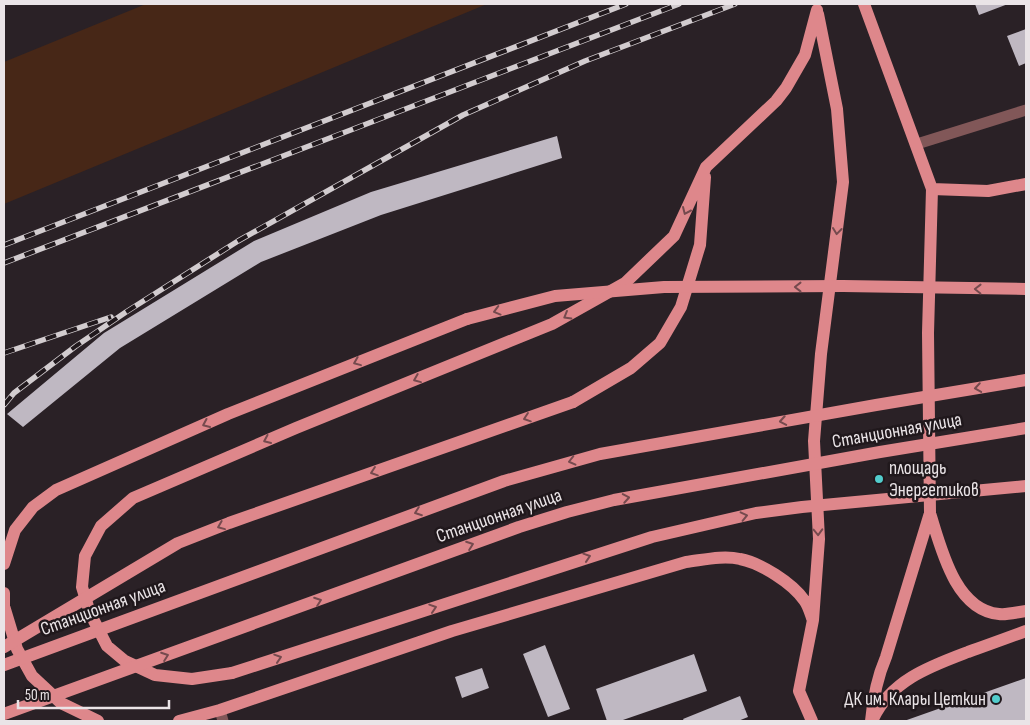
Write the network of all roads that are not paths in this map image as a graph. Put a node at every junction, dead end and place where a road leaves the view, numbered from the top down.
1 (864, 4) edge
2 (816, 7) edge
3 (1026, 110) edge
4 (917, 144) junction
5 (706, 166) junction
6 (1026, 184) edge
7 (932, 188) junction
8 (1026, 289) edge
9 (1026, 380) edge
10 (1026, 428) edge
11 (1026, 486) edge
12 (930, 513) junction
13 (4, 564) edge
14 (4, 593) edge
15 (1026, 611) edge
16 (813, 620) junction
17 (1026, 631) edge
18 (4, 648) edge
19 (4, 664) edge
20 (4, 714) edge
21 (222, 716) edge
22 (98, 721) edge
23 (179, 721) edge
24 (812, 721) edge
25 (872, 721) edge

1 - 4 main road
2 - 5 main road
2 -> 16 main road
3 - 4 lane
4 - 7 main road
5 -> 11 main road, bridge
5 -> 18 main road, bridge
6 - 7 main road
7 - 12 main road
8 -> 13 main road, bridge
9 -> 19 main road, Станционная улица, bridge
20 -> 10 main road, Станционная улица, bridge
12 - 15 main road
12 - 25 main road
14 - 22 main road
16 - 21 main road
16 - 24 main road
17 - 25 main road
21 - 23 main road

